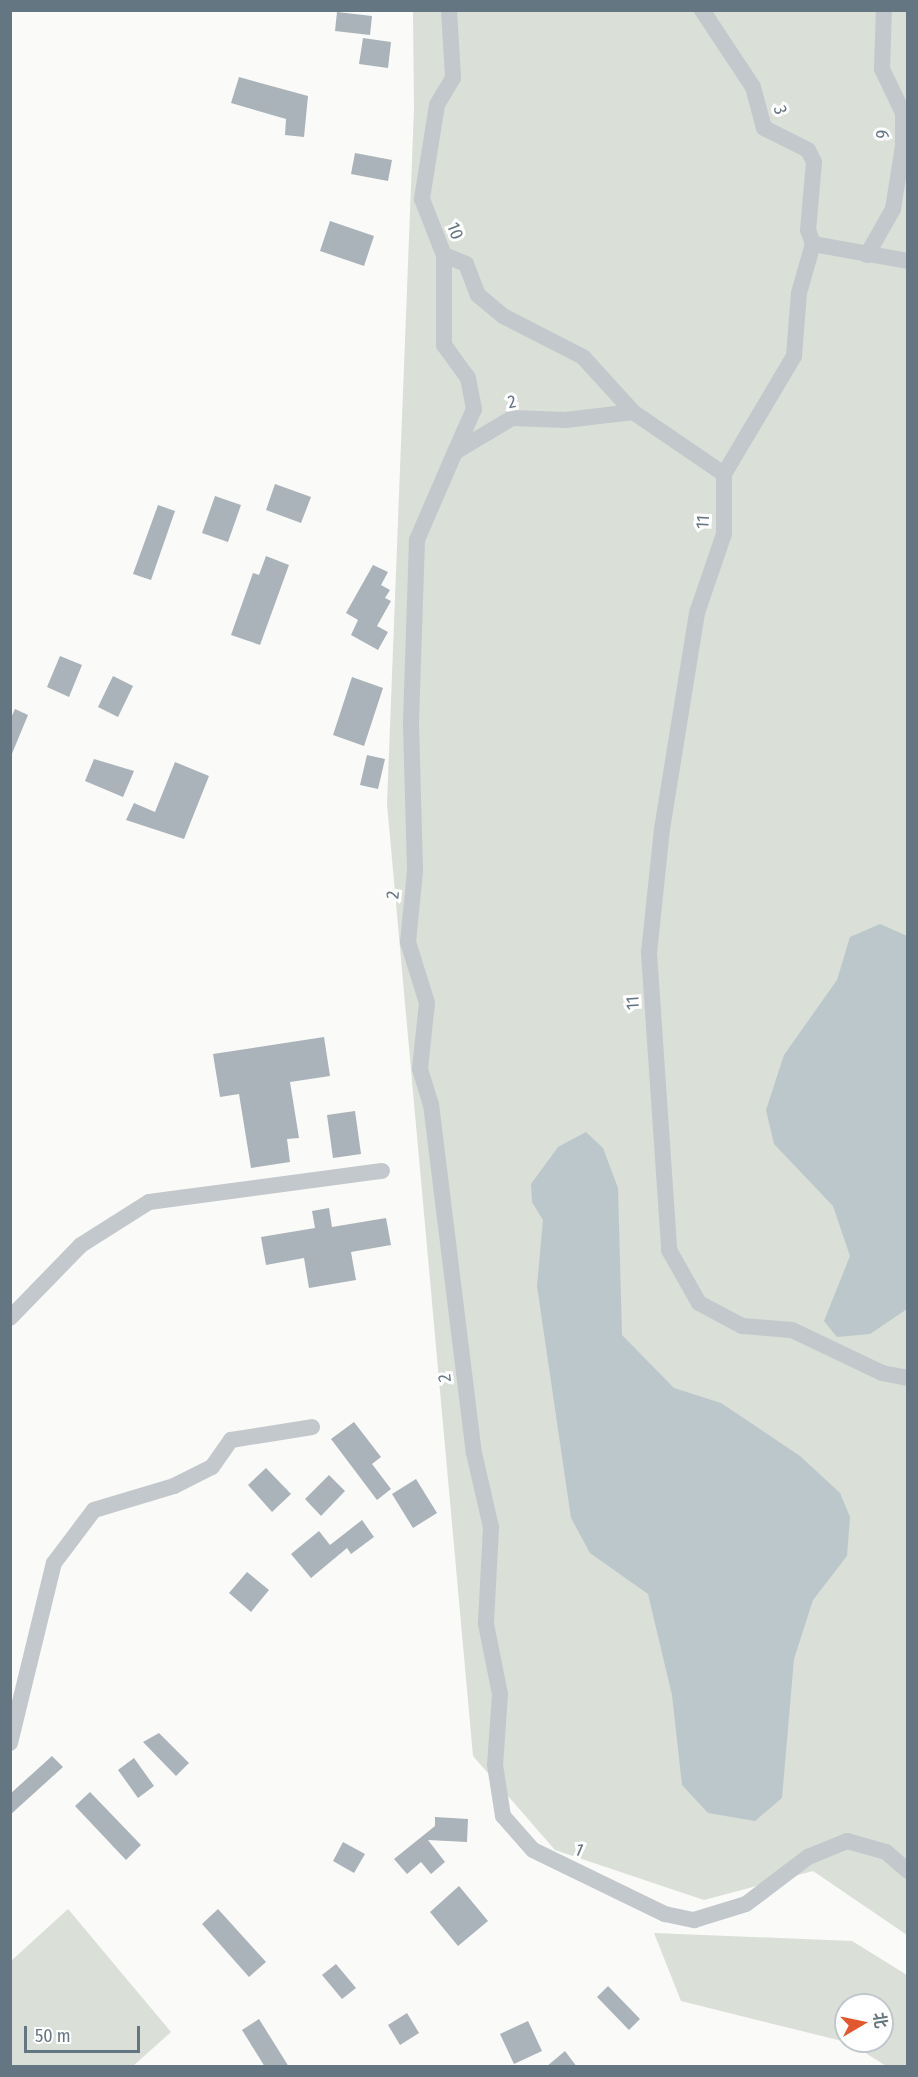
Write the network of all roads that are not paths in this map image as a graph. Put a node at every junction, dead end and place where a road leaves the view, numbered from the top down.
1 (449, 10) edge
2 (702, 10) edge
3 (884, 10) edge
4 (813, 244) junction
5 (444, 255) junction
6 (867, 255) junction
7 (908, 261) edge
8 (633, 412) junction
9 (455, 452) junction
10 (724, 474) junction
11 (382, 1171) dead end
12 (10, 1318) edge
13 (908, 1378) edge
14 (312, 1427) dead end
15 (491, 1527) joint
16 (10, 1743) edge
17 (908, 1871) edge

1 - 5 street, 10
2 - 4 street, 3
3 - 6 street, 9
4 - 6 street
4 - 10 street
5 - 8 street, 10
5 - 9 street
6 - 7 street
8 - 9 street, 2
8 - 10 street, 10
9 - 15 street, 2
10 - 13 street, 11
11 - 12 street
14 - 16 street
15 - 17 street, 1

